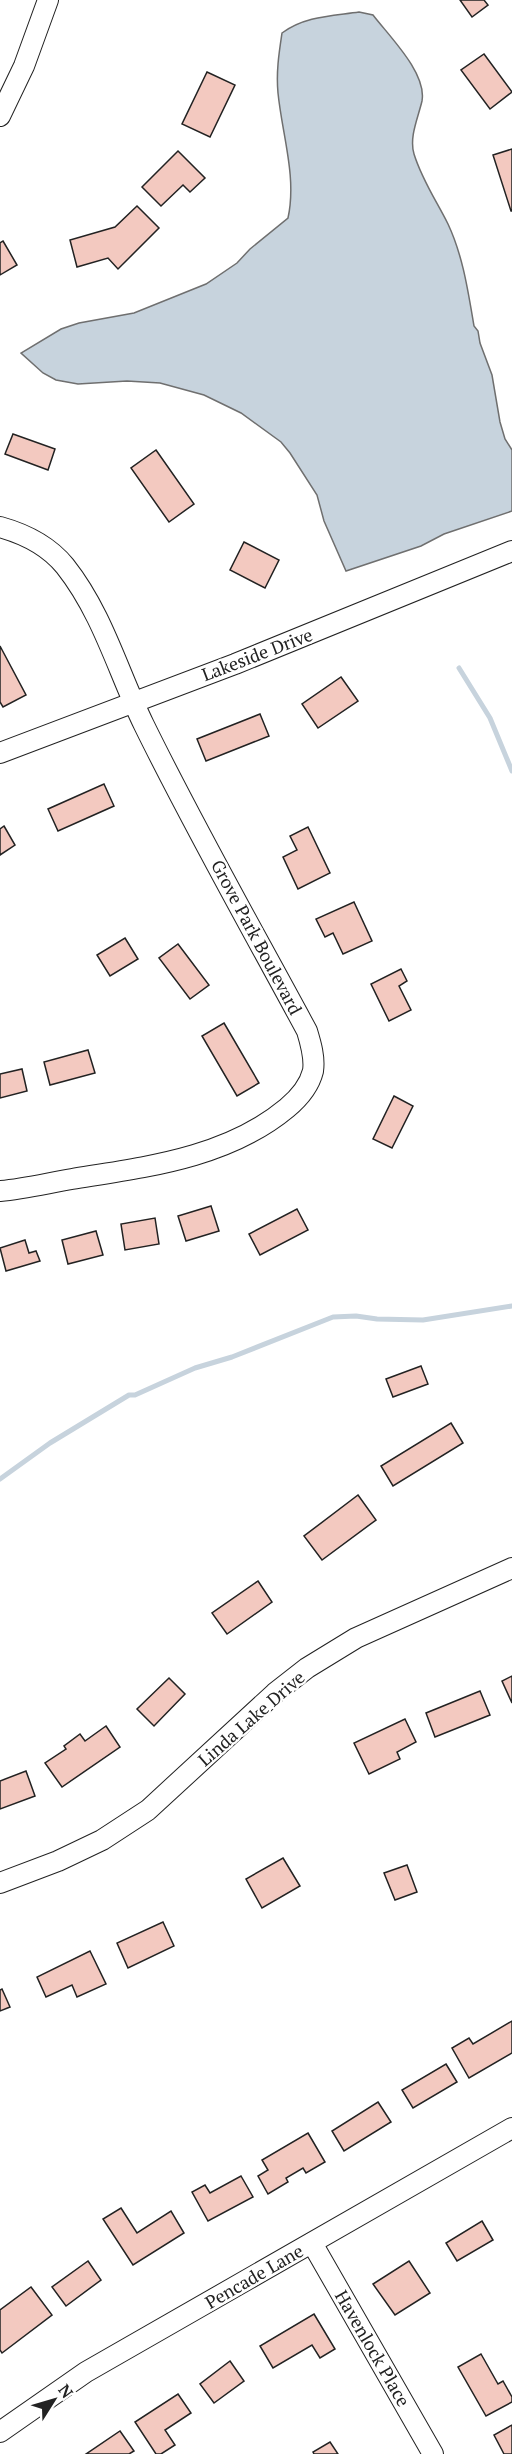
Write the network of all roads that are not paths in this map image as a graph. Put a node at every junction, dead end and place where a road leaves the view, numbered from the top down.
1 (48, 0) edge
2 (0, 116) edge
3 (0, 527) edge
4 (512, 551) edge
5 (134, 702) junction
6 (0, 753) edge
7 (0, 1191) edge
8 (512, 1568) edge
9 (0, 1883) edge
10 (512, 2128) edge
11 (312, 2243) junction
12 (0, 2432) edge
13 (432, 2454) edge

1 - 2 street
3 - 5 street, Grove Park Boulevard
4 - 5 street, Lakeside Drive
5 - 6 street, Lakeside Drive
5 - 7 street, Grove Park Boulevard
8 - 9 street, Linda Lake Drive
10 - 11 street, Pencade Lane
11 - 12 street, Pencade Lane
11 - 13 street, Havenlock Place

